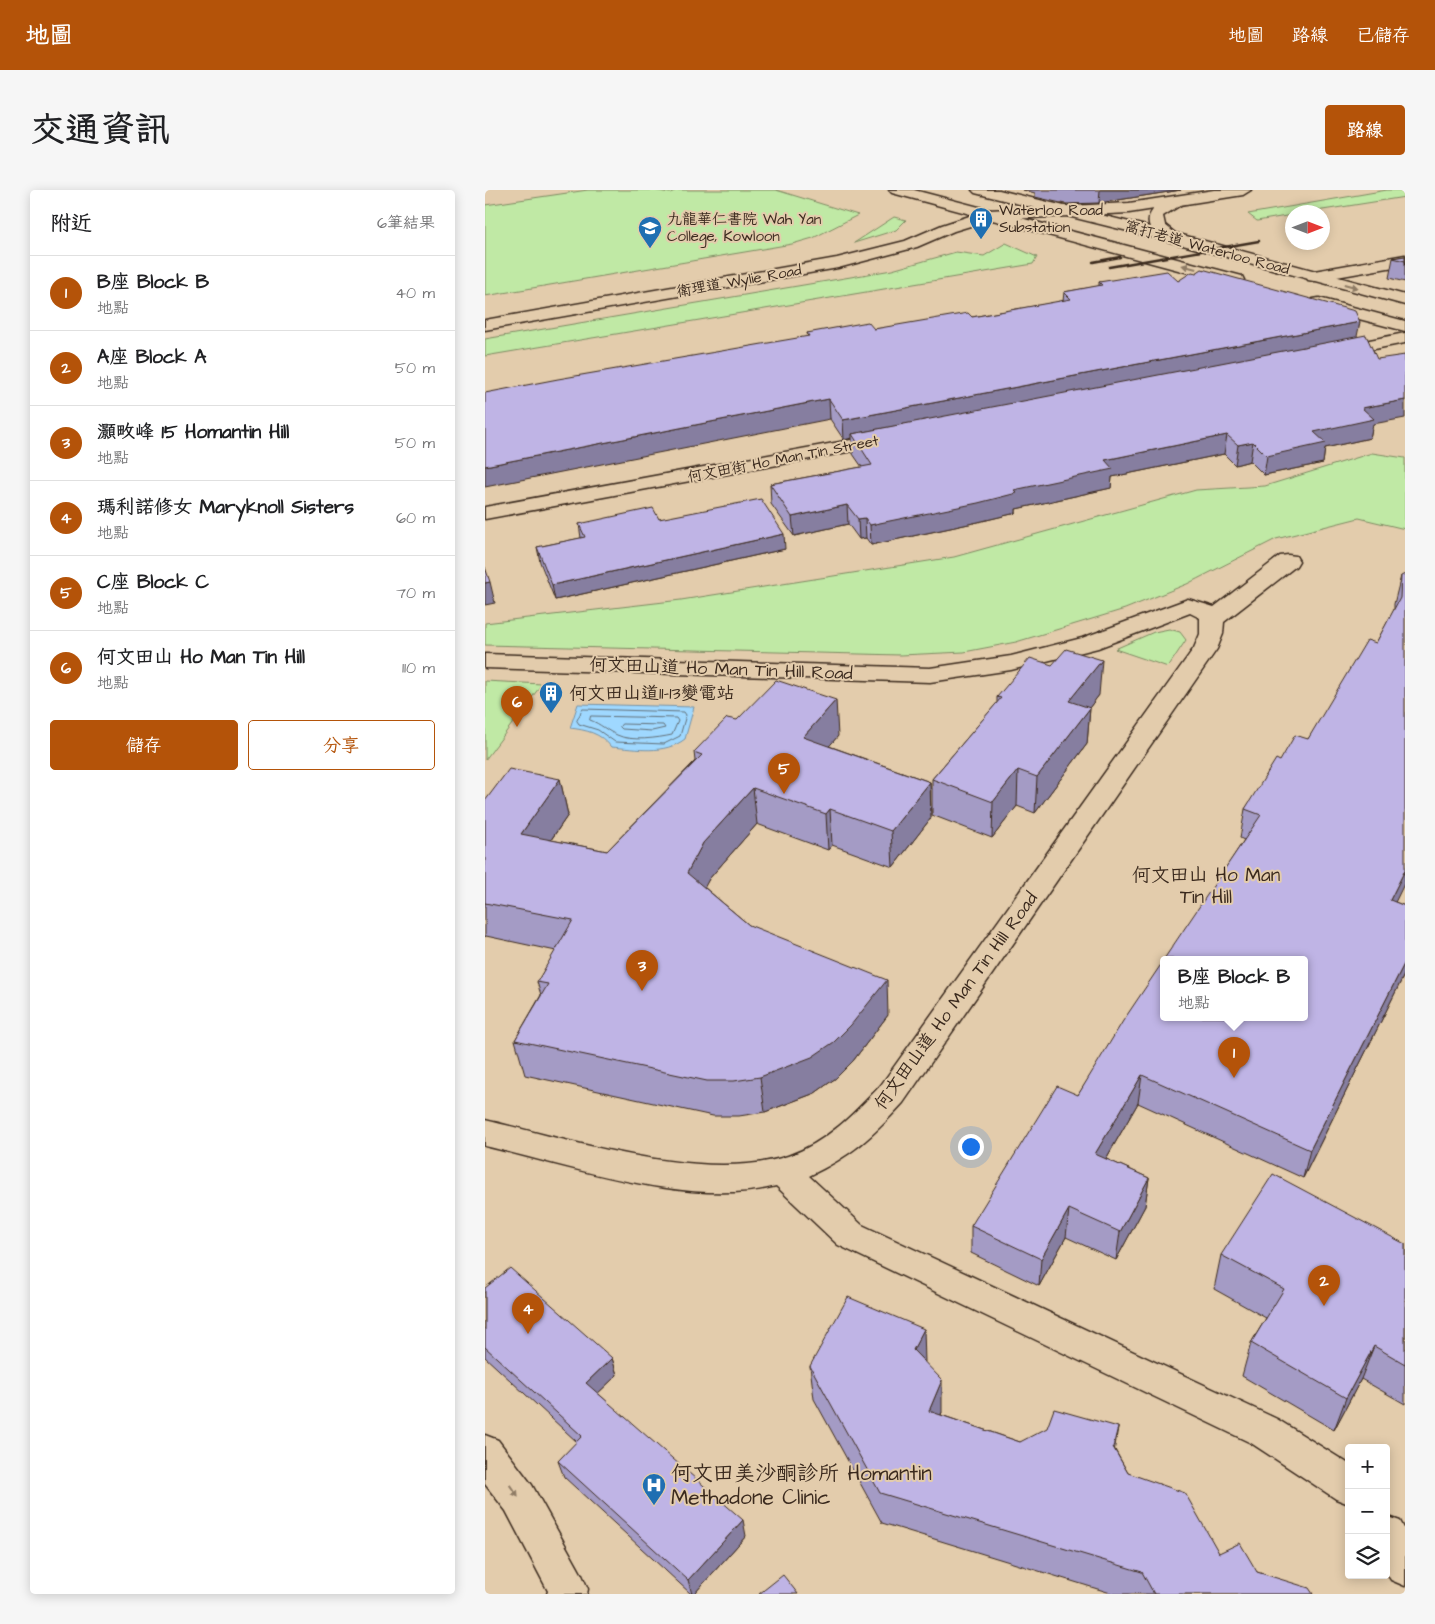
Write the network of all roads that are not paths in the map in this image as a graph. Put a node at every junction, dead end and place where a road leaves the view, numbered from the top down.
1 (897, 190) edge
2 (972, 190) edge
3 (980, 190) edge
4 (1243, 190) edge
5 (1179, 200) junction
6 (1069, 211) junction
7 (988, 215) junction
8 (1169, 236) junction
9 (1405, 260) edge
10 (1314, 276) junction
11 (1250, 284) edge
12 (1306, 299) edge
13 (1405, 300) edge
14 (485, 325) edge
15 (1405, 326) edge
16 (1405, 338) edge
17 (1314, 356) edge
18 (911, 435) edge
19 (485, 513) edge
20 (1288, 561) dead end
21 (1213, 619) junction
22 (485, 661) edge
23 (485, 1133) edge
24 (783, 1172) junction
25 (485, 1453) edge
26 (1345, 1483) edge
27 (1390, 1542) edge
28 (1405, 1566) edge
29 (567, 1594) edge

1 - 7 street, 窩打老道 Waterloo Road
2 - 7 street
3 - 6 street, 窩打老道 Waterloo Road
4 - 5 street
5 - 6 street
5 - 8 street
6 - 7 street
6 - 8 street, 窩打老道 Waterloo Road
11 -> 7 street, 窩打老道 Waterloo Road
7 - 14 street, 衛理道 Wylie Road
8 - 10 street, 窩打老道 Waterloo Road
9 - 10 street
10 -> 13 street, 窩打老道 Waterloo Road
12 - 15 street
16 - 17 street
18 - 19 street, 何文田街 Ho Man Tin Street
20 - 21 street
21 - 22 street, 何文田山道 Ho Man Tin Hill Road
21 - 24 street, 何文田山道 Ho Man Tin Hill Road
23 - 24 street, 何文田山道 Ho Man Tin Hill Road
24 - 26 street
25 -> 29 street
27 - 28 street

